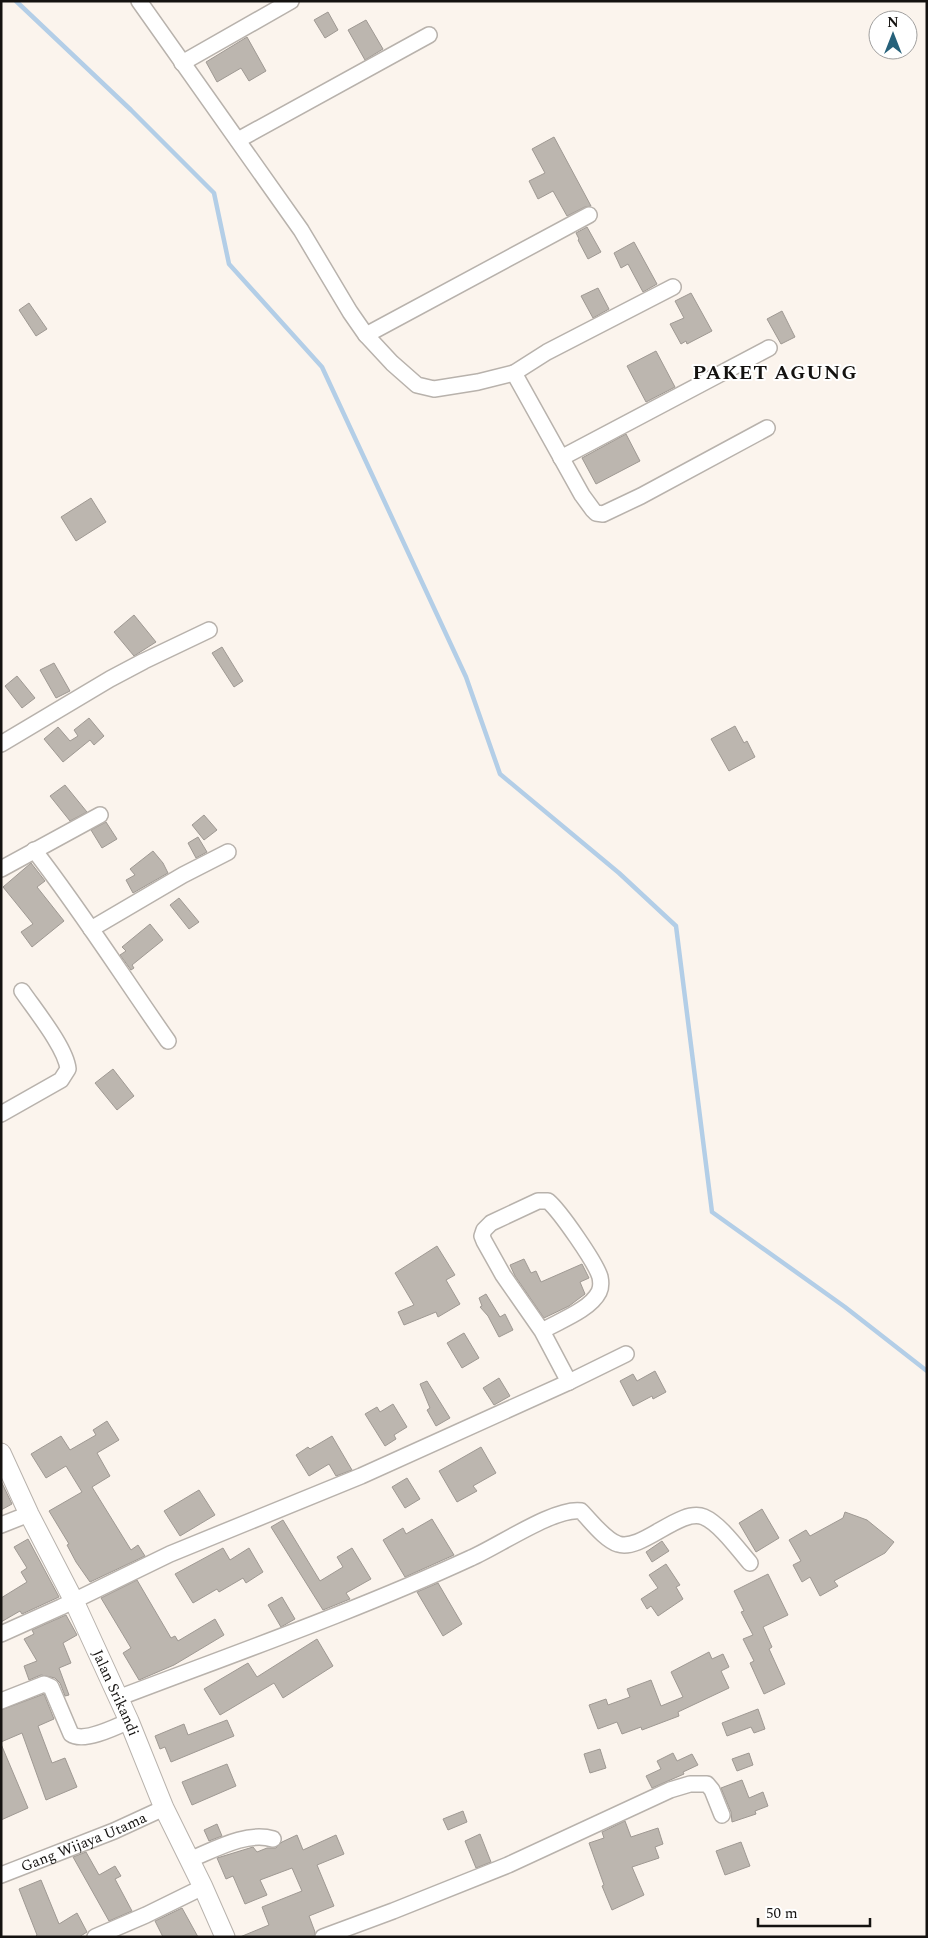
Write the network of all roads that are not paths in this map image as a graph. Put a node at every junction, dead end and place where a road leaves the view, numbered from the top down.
1 (139, 1) edge
2 (291, 1) edge
3 (429, 35) dead end
4 (182, 63) junction
5 (238, 140) junction
6 (589, 215) dead end
7 (673, 287) dead end
8 (366, 335) junction
9 (769, 348) dead end
10 (514, 373) junction
11 (767, 428) dead end
12 (561, 458) junction
13 (209, 630) dead end
14 (1, 744) edge
15 (100, 815) dead end
16 (34, 850) junction
17 (228, 852) dead end
18 (1, 869) edge
19 (91, 929) junction
20 (22, 992) dead end
21 (168, 1040) dead end
22 (1, 1114) edge
23 (542, 1331) junction
24 (626, 1354) dead end
25 (569, 1382) junction
26 (1, 1453) edge
27 (30, 1514) junction
28 (1, 1525) edge
29 (750, 1563) dead end
30 (74, 1601) junction
31 (1, 1634) edge
32 (118, 1698) junction
33 (1, 1700) edge
34 (128, 1721) junction
35 (164, 1808) junction
36 (722, 1815) dead end
37 (273, 1839) dead end
38 (189, 1860) junction
39 (1, 1875) edge
40 (203, 1887) junction
41 (95, 1937) edge
42 (225, 1937) edge
43 (324, 1937) edge

1 - 4 street
2 - 4 street
3 - 5 street
4 - 5 street
5 - 8 street
6 - 8 street
7 - 10 street
8 - 10 street
9 - 12 street
10 - 12 street
11 - 12 street
13 - 14 street
15 - 16 street
16 - 18 street
16 - 19 street
17 - 19 street
19 - 21 street
20 - 22 street
23 - 23 street
23 - 25 street
24 - 25 street
25 - 30 street
26 - 27 street, Jalan Srikandi
27 - 28 street
27 - 30 street, Jalan Srikandi
29 - 32 street
30 - 31 street
30 - 32 street, Jalan Srikandi
32 - 34 street, Jalan Srikandi
33 - 34 street
34 - 35 street, Jalan Srikandi
35 - 38 street, Jalan Srikandi
35 - 39 street, Gang Wijaya Utama
36 - 43 street
37 - 38 street
38 - 40 street, Jalan Srikandi
40 - 41 street
40 - 42 street, Jalan Srikandi

